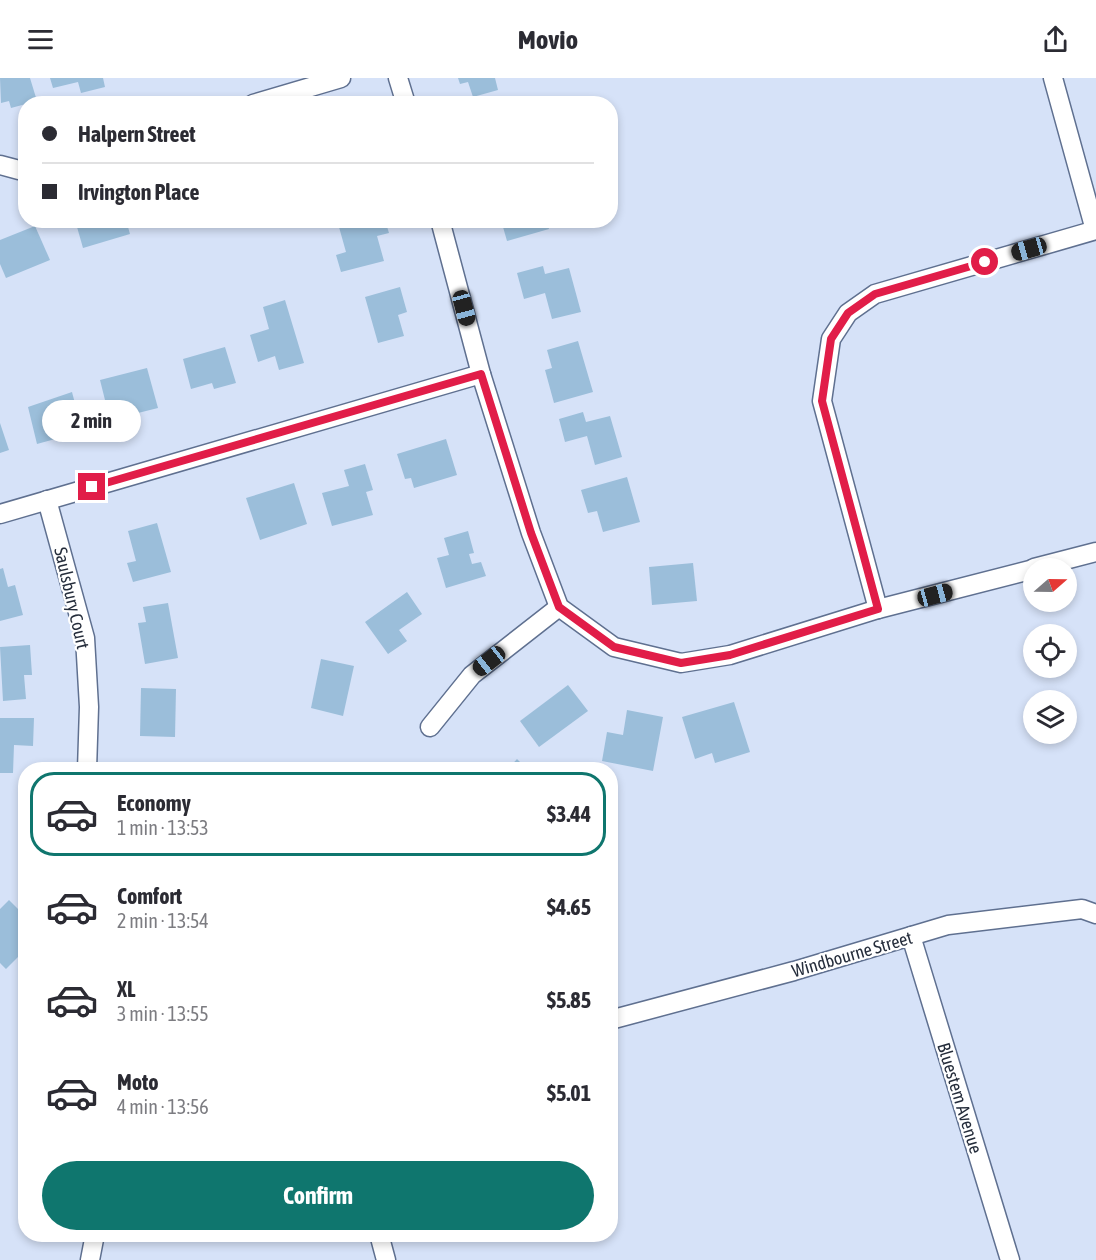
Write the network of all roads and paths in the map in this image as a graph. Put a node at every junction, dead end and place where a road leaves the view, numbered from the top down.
1 (341, 78) edge
2 (398, 78) edge
3 (1053, 78) edge
4 (281, 96) edge
5 (404, 96) edge
6 (0, 165) edge
7 (18, 170) edge
8 (442, 228) edge
9 (1096, 230) edge
10 (481, 374) junction
11 (47, 500) junction
12 (0, 514) edge
13 (1096, 552) edge
14 (1074, 558) edge
15 (1023, 572) edge
16 (559, 607) junction
17 (878, 609) junction
18 (429, 728) dead end
19 (87, 762) edge
20 (1096, 914) edge
21 (911, 936) junction
22 (618, 1018) edge
23 (93, 1242) edge
24 (381, 1242) edge
25 (90, 1260) edge
26 (386, 1260) edge
27 (1010, 1260) edge

1 - 4 street
2 - 5 street
3 - 9 street
6 - 7 street
8 - 10 street
9 - 17 street
10 - 11 street
10 - 16 street
11 - 12 street
11 - 19 street, Saulsbury Court
13 - 14 street
15 - 17 street
16 - 17 street
16 - 18 street
20 - 21 street, Windbourne Street
21 - 22 street, Windbourne Street
21 - 27 street, Bluestem Avenue
23 - 25 street
24 - 26 street

